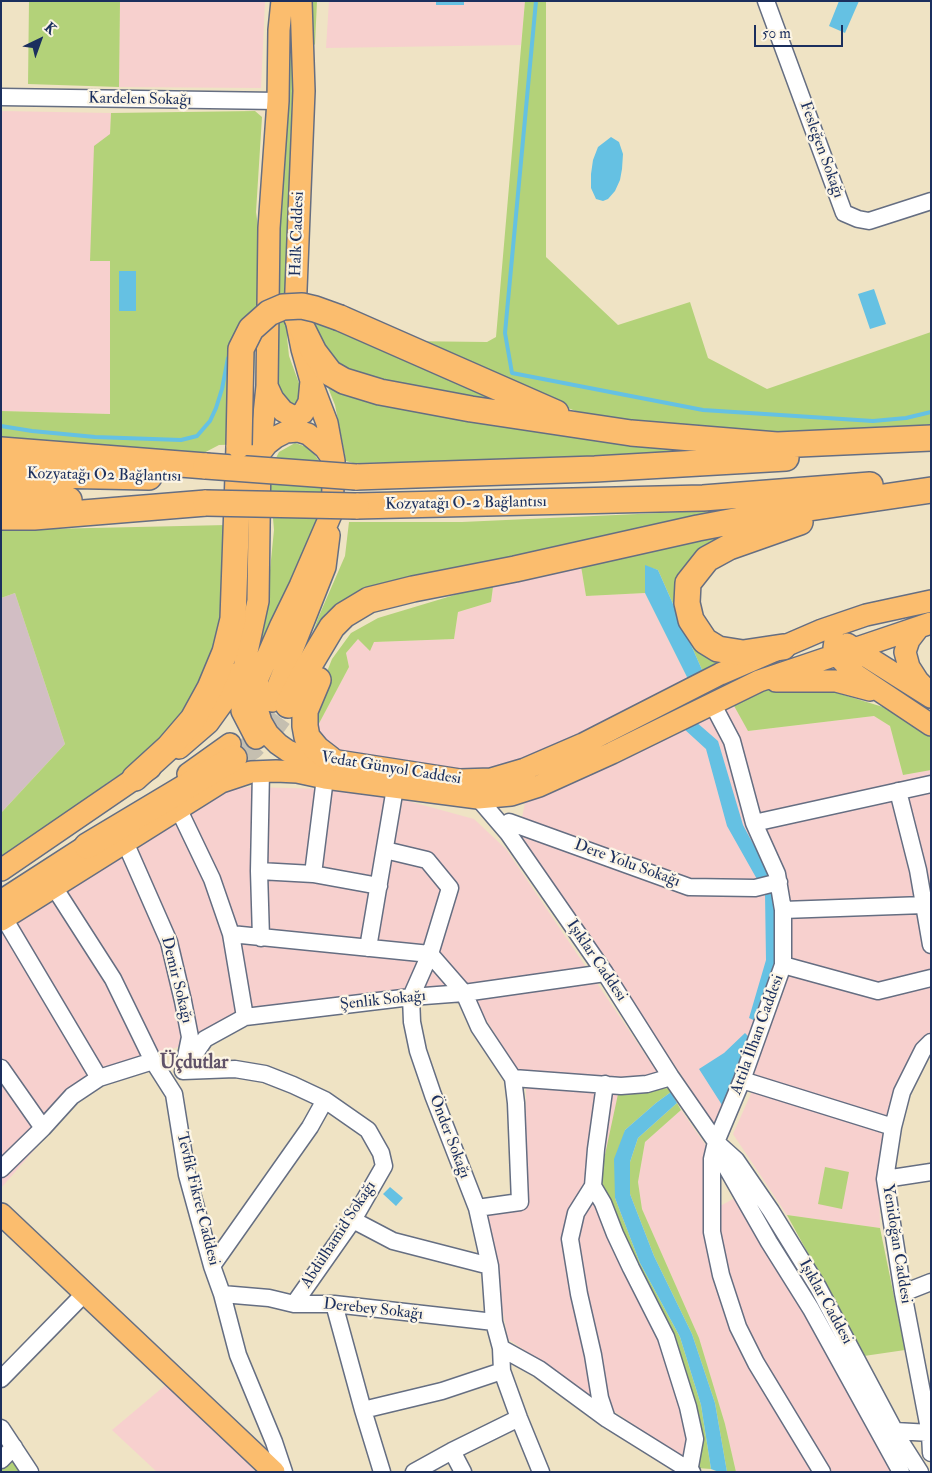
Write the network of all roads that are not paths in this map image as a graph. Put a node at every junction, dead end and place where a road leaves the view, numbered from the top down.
1 (277, 1) edge
2 (282, 1) edge
3 (301, 1) edge
4 (766, 1) edge
5 (279, 30) junction
6 (1, 97) edge
7 (278, 100) junction
8 (931, 200) edge
9 (295, 314) junction
10 (311, 380) junction
11 (267, 386) junction
12 (631, 433) junction
13 (931, 438) edge
14 (931, 445) edge
15 (250, 449) junction
16 (1, 450) edge
17 (334, 461) junction
18 (206, 472) junction
19 (1, 474) edge
20 (931, 480) edge
21 (931, 490) edge
22 (892, 497) junction
23 (1, 498) edge
24 (206, 503) junction
25 (332, 512) junction
26 (1, 517) edge
27 (516, 569) junction
28 (931, 602) edge
29 (925, 625) edge
30 (837, 643) junction
31 (783, 647) junction
32 (245, 661) junction
33 (759, 681) junction
34 (880, 693) junction
35 (931, 694) edge
36 (931, 698) edge
37 (280, 703) joint
38 (712, 703) junction
39 (931, 725) edge
40 (232, 751) tunnel mouth
41 (328, 769) junction
42 (260, 771) junction
43 (297, 772) junction
44 (135, 778) junction
45 (221, 782) junction
46 (931, 784) edge
47 (395, 788) junction
48 (898, 791) junction
49 (511, 795) junction
50 (478, 798) junction
51 (178, 808) junction
52 (754, 823) junction
53 (508, 827) junction
54 (125, 842) junction
55 (87, 846) joint
56 (385, 850) junction
57 (925, 869) edge
58 (1, 870) edge
59 (259, 871) junction
60 (312, 874) junction
61 (779, 882) junction
62 (379, 886) junction
63 (54, 887) junction
64 (924, 905) junction
65 (783, 910) junction
66 (2, 913) edge
67 (231, 934) junction
68 (930, 936) edge
69 (261, 938) junction
70 (368, 948) junction
71 (430, 954) junction
72 (784, 965) junction
73 (605, 973) junction
74 (931, 978) edge
75 (464, 993) junction
76 (410, 998) junction
77 (245, 1017) junction
78 (931, 1042) edge
79 (153, 1061) junction
80 (1, 1068) edge
81 (183, 1071) junction
82 (671, 1077) junction
83 (99, 1078) junction
84 (512, 1078) junction
85 (742, 1080) junction
86 (605, 1084) junction
87 (174, 1094) junction
88 (325, 1100) junction
89 (893, 1127) junction
90 (43, 1128) junction
91 (716, 1142) junction
92 (1, 1169) edge
93 (931, 1172) edge
94 (886, 1179) junction
95 (737, 1185) junction
96 (593, 1186) junction
97 (713, 1197) junction
98 (477, 1208) junction
99 (1, 1214) edge
100 (353, 1220) junction
101 (212, 1266) junction
102 (490, 1266) junction
103 (931, 1282) edge
104 (85, 1293) junction
105 (903, 1293) junction
106 (222, 1294) junction
107 (294, 1304) junction
108 (334, 1304) junction
109 (494, 1322) junction
110 (501, 1348) junction
111 (5, 1368) edge
112 (502, 1371) junction
113 (925, 1374) edge
114 (363, 1410) junction
115 (518, 1418) junction
116 (608, 1419) junction
117 (1, 1428) edge
118 (895, 1431) junction
119 (930, 1434) edge
120 (14, 1447) junction
121 (452, 1450) junction
122 (931, 1453) edge
123 (1, 1460) edge
124 (30, 1472) edge
125 (274, 1472) edge
126 (284, 1472) edge
127 (382, 1472) edge
128 (414, 1472) edge
129 (463, 1472) edge
130 (541, 1472) edge
131 (690, 1472) edge
132 (822, 1472) edge
133 (901, 1472) edge
134 (920, 1472) edge

1 - 5 main road
2 - 5 main road
3 - 9 main road, Halk Caddesi
4 - 8 street, Fesleğen Sokağı
5 - 7 main road
6 - 7 street, Kardelen Sokağı
7 - 11 main road
9 - 10 main road, Halk Caddesi
9 - 12 highway
10 - 11 main road
10 - 17 main road, Halk Caddesi
11 - 15 main road
12 - 13 highway
12 - 15 highway, bridge
14 - 18 highway, Kozyatağı O-2 Bağlantısı, bridge
15 - 17 main road
15 - 32 main road
15 - 44 highway
16 - 18 highway
17 - 25 main road, Vedat Günyol Caddesi
18 - 19 highway, Kozyatağı O2 Bağlantısı
20 - 24 highway, Kozyatağı O-2 Bağlantısı, bridge
21 - 22 highway
22 - 27 highway
22 - 31 highway
23 - 24 highway, Kozyatağı O-2 Bağlantısı
24 - 26 highway
25 - 37 main road
25 - 41 main road, Vedat Günyol Caddesi
27 - 37 highway
27 - 41 highway
28 - 30 main road
29 - 30 main road
29 - 35 main road
30 - 31 main road, Vedat Günyol Caddesi
30 - 33 main road, Vedat Günyol Caddesi
30 - 34 main road
30 - 36 main road
31 - 41 main road, Vedat Günyol Caddesi
32 - 43 main road
32 - 44 main road
33 - 34 main road
33 - 38 main road, Vedat Günyol Caddesi
34 - 39 main road
38 - 49 main road, Vedat Günyol Caddesi
38 - 52 street, Attila İlhan Caddesi
40 - 55 highway
41 - 43 main road, Vedat Günyol Caddesi
41 - 47 main road, Vedat Günyol Caddesi
41 - 60 street
42 - 43 main road, Vedat Günyol Caddesi
42 - 45 main road, Vedat Günyol Caddesi
42 - 59 street
44 - 45 main road
44 - 58 main road
45 - 51 main road, Vedat Günyol Caddesi
46 - 48 street
47 - 50 main road, Vedat Günyol Caddesi
47 - 56 street
48 - 52 street
48 - 57 street
49 - 50 main road, Vedat Günyol Caddesi
49 - 53 street
50 - 53 street, Işıklar Caddesi
51 - 54 main road, Vedat Günyol Caddesi
51 - 67 street
52 - 61 street, Attila İlhan Caddesi
53 - 61 street, Dere Yolu Sokağı
53 - 73 street, Işıklar Caddesi
54 - 63 main road, Vedat Günyol Caddesi
54 - 81 street, Demir Sokağı
55 - 66 main road
56 - 62 street
56 - 71 street, Önder Sokağı
57 - 64 street
59 - 60 street
59 - 69 street
60 - 62 street
61 - 65 street, Attila İlhan Caddesi
62 - 70 street
63 - 66 main road, Vedat Günyol Caddesi
63 - 79 street, Tevfik Fikret Caddesi
64 - 65 street
64 - 68 street
65 - 72 street, Attila İlhan Caddesi
66 - 83 street
67 - 69 street
67 - 77 street
69 - 70 street
70 - 71 street
71 - 75 street
71 - 76 street, Önder Sokağı
72 - 74 street
72 - 85 street, Attila İlhan Caddesi
73 - 75 street, Şenlik Sokağı
73 - 82 street, Işıklar Caddesi
75 - 76 street, Şenlik Sokağı
75 - 84 street
76 - 77 street, Şenlik Sokağı
76 - 98 street, Önder Sokağı
77 - 81 street, Şenlik Sokağı
78 - 89 street, Yenidoğan Caddesi
79 - 83 street
79 - 87 street, Tevfik Fikret Caddesi
80 - 90 street
81 - 87 street, Demir Sokağı
81 - 88 street, Abdülhamid Sokağı
82 - 86 street
82 - 91 street, Işıklar Caddesi
83 - 90 street
84 - 86 street
84 - 98 street
85 - 89 street
85 - 91 street, Attila İlhan Caddesi
86 - 96 street
87 - 101 street, Tevfik Fikret Caddesi
88 - 100 street, Abdülhamid Sokağı
88 - 101 street
89 - 94 street, Yenidoğan Caddesi
90 - 92 street
91 - 95 street, Işıklar Caddesi
91 - 97 street, Attila İlhan Caddesi
91 - 118 street, Işıklar Caddesi
93 - 94 street
94 - 105 street, Yenidoğan Caddesi
95 - 97 street
95 - 133 street, Işıklar Caddesi
96 - 116 street
96 - 131 street
97 - 132 street, Attila İlhan Caddesi
98 - 102 street, Önder Sokağı
99 - 104 main road
100 - 102 street
100 - 107 street, Abdülhamid Sokağı
101 - 106 street, Tevfik Fikret Caddesi
102 - 109 street, Önder Sokağı
103 - 105 street
104 - 111 street
104 - 125 main road
105 - 113 street, Yenidoğan Caddesi
106 - 107 street, Derebey Sokağı
106 - 126 street, Tevfik Fikret Caddesi
107 - 108 street, Derebey Sokağı
108 - 109 street, Derebey Sokağı
108 - 114 street
109 - 110 street, Önder Sokağı
110 - 112 street, Önder Sokağı
110 - 116 street
112 - 114 street
112 - 115 street, Önder Sokağı
113 - 119 street, Yenidoğan Caddesi
114 - 127 street
115 - 121 street
115 - 130 street, Önder Sokağı
116 - 131 street
117 - 120 street
118 - 119 street
118 - 134 street, Işıklar Caddesi
119 - 122 street, Yenidoğan Caddesi
120 - 123 street
120 - 124 street
121 - 128 street
121 - 129 street

